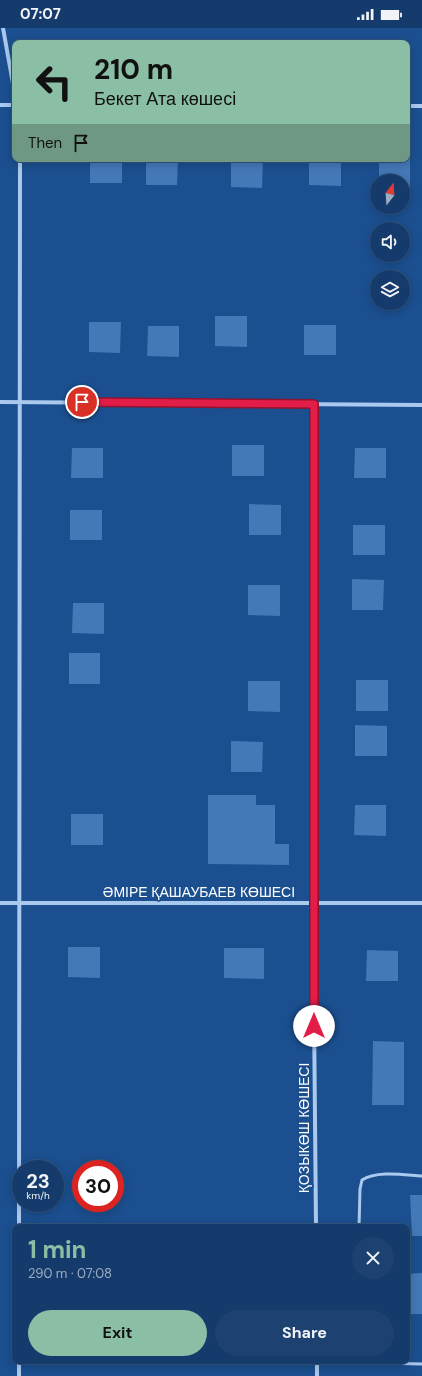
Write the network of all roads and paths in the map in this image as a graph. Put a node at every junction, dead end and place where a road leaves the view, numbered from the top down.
1 (3, 28) edge
2 (12, 78) edge
3 (0, 105) edge
4 (12, 105) edge
5 (410, 106) edge
6 (422, 106) edge
7 (20, 162) edge
8 (0, 402) edge
9 (20, 402) junction
10 (314, 404) junction
11 (422, 404) edge
12 (0, 903) edge
13 (20, 903) junction
14 (313, 903) junction
15 (422, 903) edge
16 (422, 1176) edge
17 (19, 1224) edge
18 (316, 1224) edge
19 (359, 1224) edge
20 (19, 1364) edge
21 (316, 1364) edge
22 (410, 1364) edge
23 (422, 1364) edge
24 (19, 1376) edge
25 (317, 1376) edge

1 - 2 street
3 - 4 street
5 - 6 street
7 - 9 street
8 - 9 street
9 - 10 street
9 - 13 street
10 - 11 street
10 - 14 street, ҚОЗЫКӨШ КӨШЕСІ
12 - 13 street, ӘМІРЕ ҚАШАУБАЕВ КӨШЕСІ
13 - 14 street, ӘМІРЕ ҚАШАУБАЕВ КӨШЕСІ
13 - 17 street
14 - 15 street, ӘМІРЕ ҚАШАУБАЕВ КӨШЕСІ
14 - 18 street, ҚОЗЫКӨШ КӨШЕСІ
16 - 19 lane
20 - 24 street
21 - 25 street
22 - 23 lane

